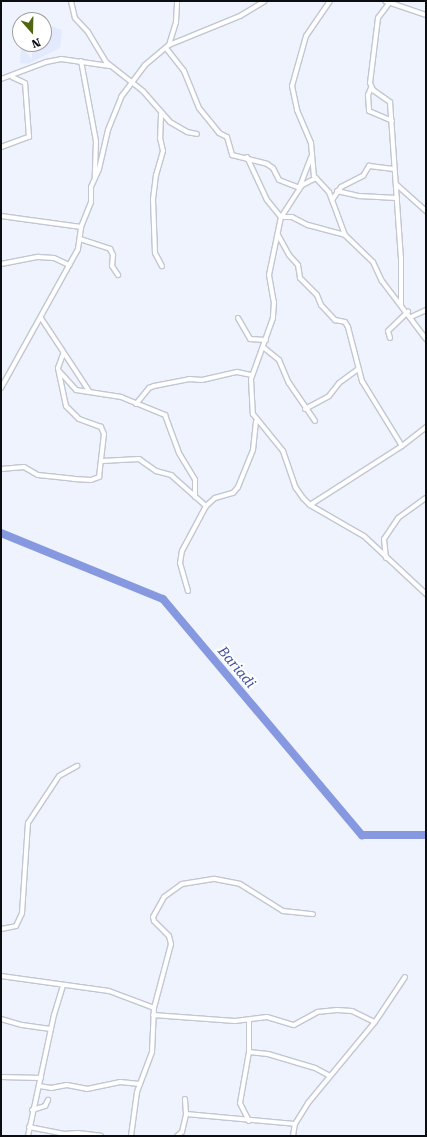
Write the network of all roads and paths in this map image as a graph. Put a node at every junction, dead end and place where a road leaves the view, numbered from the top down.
1 (71, 1) edge
2 (177, 1) edge
3 (265, 1) edge
4 (330, 1) edge
5 (385, 1) edge
6 (390, 2) junction
7 (426, 15) edge
8 (168, 46) junction
9 (81, 61) junction
10 (110, 66) junction
11 (12, 77) junction
12 (1, 79) edge
13 (132, 82) junction
14 (371, 88) junction
15 (161, 114) junction
16 (392, 121) junction
17 (197, 134) dead end
18 (1, 147) edge
19 (313, 155) junction
20 (247, 157) junction
21 (394, 169) junction
22 (94, 177) junction
23 (316, 178) junction
24 (397, 185) junction
25 (300, 188) junction
26 (337, 190) junction
27 (397, 198) junction
28 (332, 200) junction
29 (426, 211) edge
30 (1, 216) edge
31 (281, 217) junction
32 (81, 227) junction
33 (278, 234) junction
34 (345, 235) junction
35 (80, 239) junction
36 (1, 264) edge
37 (69, 265) junction
38 (162, 266) dead end
39 (118, 275) dead end
40 (401, 304) junction
41 (426, 310) edge
42 (408, 312) junction
43 (411, 317) junction
44 (41, 318) junction
45 (238, 318) dead end
46 (390, 338) dead end
47 (426, 339) edge
48 (266, 340) junction
49 (263, 346) junction
50 (63, 354) junction
51 (358, 369) junction
52 (60, 372) junction
53 (251, 375) junction
54 (1, 388) edge
55 (89, 391) junction
56 (136, 404) junction
57 (305, 409) junction
58 (256, 421) junction
59 (315, 421) dead end
60 (426, 427) edge
61 (402, 446) junction
62 (102, 461) junction
63 (1, 469) edge
64 (195, 497) junction
65 (426, 498) edge
66 (310, 505) junction
67 (206, 506) junction
68 (386, 558) junction
69 (188, 591) dead end
70 (426, 594) edge
71 (77, 766) dead end
72 (313, 914) dead end
73 (1, 929) edge
74 (1, 976) edge
75 (405, 977) dead end
76 (63, 985) junction
77 (154, 1008) junction
78 (153, 1015) junction
79 (1, 1019) edge
80 (249, 1020) junction
81 (375, 1022) junction
82 (51, 1029) junction
83 (249, 1052) junction
84 (330, 1076) junction
85 (1, 1077) edge
86 (41, 1078) junction
87 (140, 1084) junction
88 (38, 1086) junction
89 (185, 1099) dead end
90 (48, 1100) dead end
91 (32, 1110) junction
92 (186, 1114) junction
93 (249, 1121) junction
94 (295, 1124) junction
95 (29, 1127) junction
96 (28, 1136) edge
97 (101, 1136) edge
98 (131, 1136) edge
99 (177, 1136) edge
100 (293, 1136) edge

1 - 10 street
2 - 8 street
3 - 8 street
4 - 19 street
5 - 6 street
6 - 7 street
6 - 14 street
8 - 13 street
8 - 20 street
9 - 10 street
9 - 11 street
9 - 22 street
10 - 13 street
11 - 12 street
11 - 18 street
13 - 15 street
13 - 22 street
14 - 16 street
14 - 16 street
15 - 17 street
15 - 38 street
16 - 21 street
19 - 23 street
19 - 25 street
20 - 25 street
20 - 31 street
21 - 24 street
21 - 26 street
22 - 32 street
23 - 25 street
23 - 28 street
24 - 27 street
24 - 29 street
25 - 31 street
26 - 27 street
26 - 28 street
27 - 40 street
28 - 34 street
30 - 32 street
31 - 33 street
31 - 34 street
32 - 35 street
33 - 48 street
33 - 51 street
34 - 40 street
35 - 37 street
35 - 39 street
36 - 37 street
37 - 44 street
40 - 42 street
41 - 43 street
42 - 43 street
42 - 46 street
43 - 47 street
44 - 50 street
44 - 54 street
45 - 48 street
48 - 49 street
49 - 53 street
49 - 57 street
50 - 52 street
50 - 55 street
51 - 57 street
51 - 61 street
52 - 55 street
52 - 62 street
53 - 56 street
53 - 58 street
55 - 56 street
56 - 64 street
57 - 59 street
58 - 66 street
58 - 67 street
60 - 61 street
61 - 66 street
62 - 63 street
62 - 64 street
64 - 67 street
65 - 68 street
66 - 68 street
67 - 69 street
68 - 70 street
71 - 73 street
72 - 77 street
74 - 76 street
75 - 81 street
76 - 77 street
76 - 82 street
77 - 78 street
78 - 80 street
78 - 87 street
79 - 82 street
80 - 81 street
80 - 83 street
81 - 84 street
82 - 86 street
83 - 84 street
83 - 93 street
84 - 94 street
85 - 86 street
86 - 88 street
87 - 88 street
87 - 98 street
88 - 91 street
89 - 92 street
90 - 91 street
91 - 95 street
92 - 93 street
92 - 99 street
93 - 94 street
94 - 100 street
95 - 96 street
95 - 97 street

